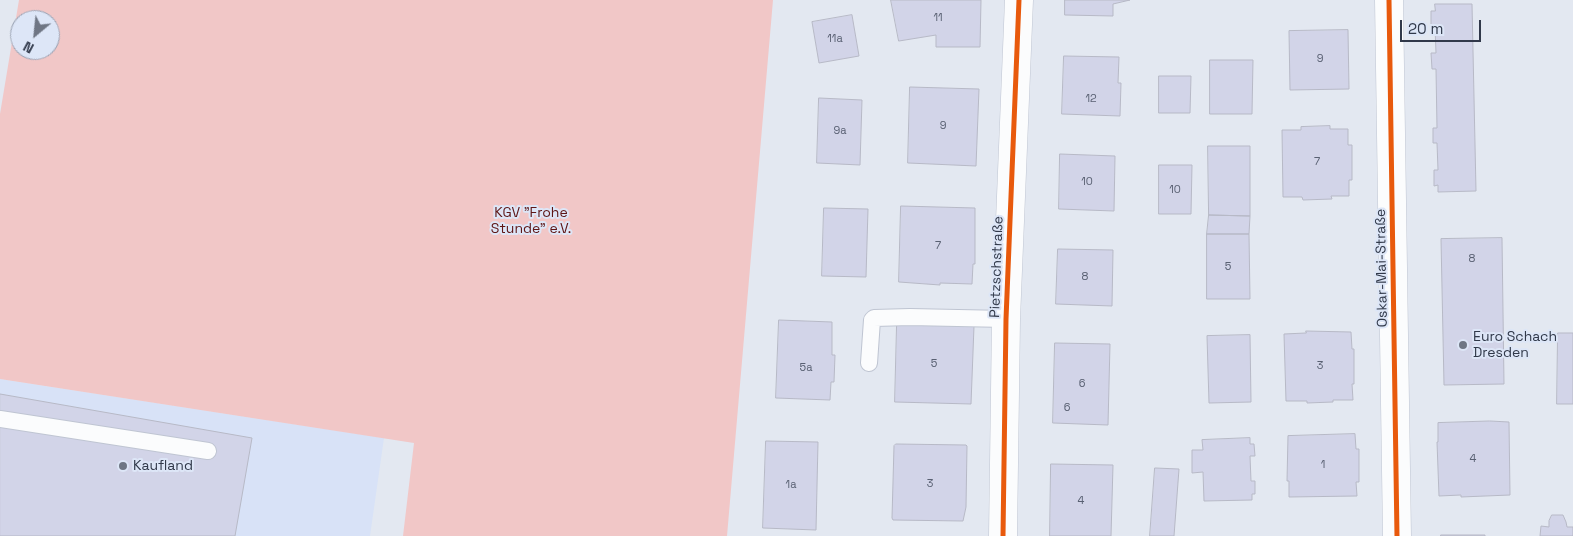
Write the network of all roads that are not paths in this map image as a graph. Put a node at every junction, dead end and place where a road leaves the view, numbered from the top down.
1 (1020, 0) edge
2 (1389, 0) edge
3 (1006, 319) junction
4 (869, 363) dead end
5 (0, 419) edge
6 (208, 451) dead end
7 (1003, 536) edge
8 (1397, 536) edge

1 - 3 street, Pietzschstraße
2 - 8 street, Oskar-Mai-Straße
3 - 4 lane
3 - 7 street, Pietzschstraße
5 - 6 lane

